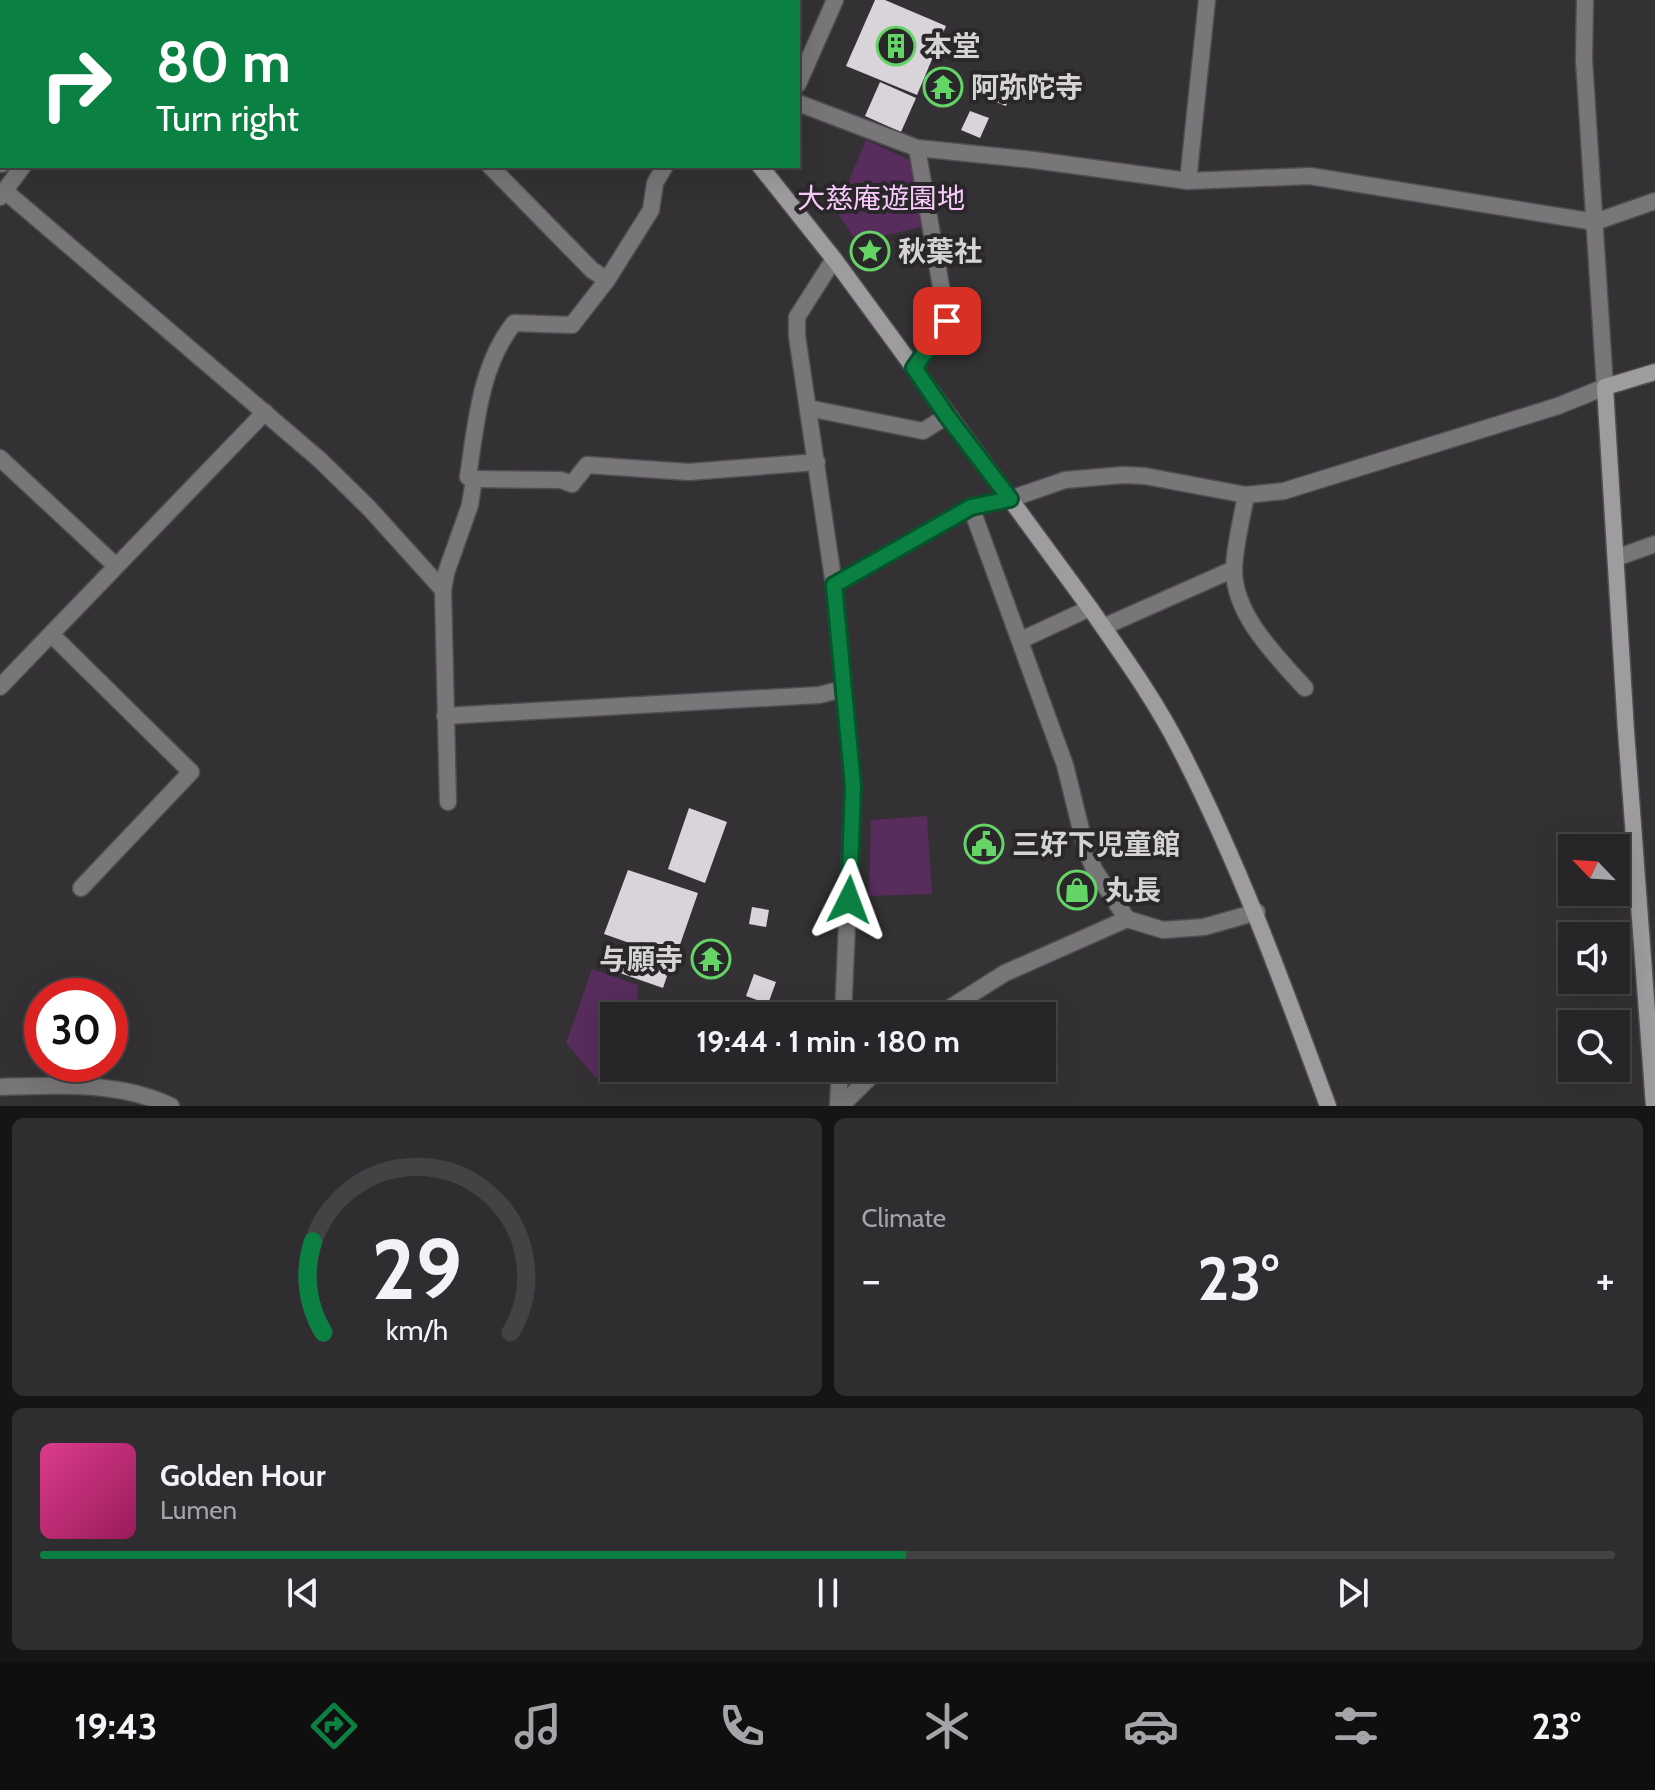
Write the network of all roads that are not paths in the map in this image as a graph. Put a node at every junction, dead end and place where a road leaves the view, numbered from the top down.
1 (835, 0) edge
2 (1207, 0) edge
3 (1585, 0) edge
4 (800, 79) edge
5 (800, 104) edge
6 (917, 148) junction
7 (20, 168) edge
8 (492, 168) edge
9 (664, 168) edge
10 (762, 168) edge
11 (1188, 181) junction
12 (2, 194) edge
13 (1655, 201) edge
14 (1595, 222) junction
15 (834, 259) junction
16 (607, 280) junction
17 (914, 368) junction
18 (1655, 372) edge
19 (1605, 387) junction
20 (808, 408) junction
21 (265, 412) junction
22 (947, 416) junction
23 (0, 458) edge
24 (817, 462) junction
25 (474, 479) junction
26 (1246, 495) junction
27 (1010, 499) junction
28 (971, 507) junction
29 (1655, 544) edge
30 (1616, 558) junction
31 (116, 566) junction
32 (1234, 569) junction
33 (834, 585) junction
34 (443, 590) junction
35 (1090, 608) junction
36 (1103, 627) junction
37 (52, 635) junction
38 (1021, 640) junction
39 (0, 687) edge
40 (1305, 688) dead end
41 (843, 689) junction
42 (445, 716) junction
43 (448, 802) dead end
44 (81, 888) dead end
45 (1257, 912) junction
46 (1127, 919) junction
47 (844, 1002) edge
48 (959, 1002) edge
49 (840, 1082) edge
50 (864, 1082) edge
51 (0, 1087) edge
52 (171, 1106) edge
53 (839, 1106) edge
54 (1328, 1106) edge
55 (1654, 1106) edge

1 - 4 street
2 - 11 street
3 - 14 street
5 - 6 street
6 - 11 street
6 - 17 street
7 - 12 street
8 - 16 street
9 - 16 street
10 - 15 street
11 - 14 street
12 - 21 street
13 - 14 street
14 - 19 street
15 - 17 street
15 - 20 street
16 - 25 street
17 - 22 street
18 - 19 street
19 - 26 street
19 - 30 street
20 - 22 street
20 - 24 street
21 - 31 street
21 - 34 street
22 - 27 street
23 - 31 street
24 - 25 street
24 - 33 street
25 - 34 street
26 - 27 street
26 - 32 street
27 - 28 street
27 - 35 street
28 - 33 street
28 - 38 street
29 - 30 street
30 - 55 street
31 - 37 street
32 - 36 street
32 - 40 street
33 - 41 street
34 - 42 street
35 - 36 street
35 - 38 street
36 - 45 street
37 - 39 street
37 - 44 street
38 - 46 street
41 - 42 street
41 - 47 street
42 - 43 street
45 - 46 street
45 - 54 street
46 - 48 street
49 - 53 street
50 - 53 street
51 - 52 street

